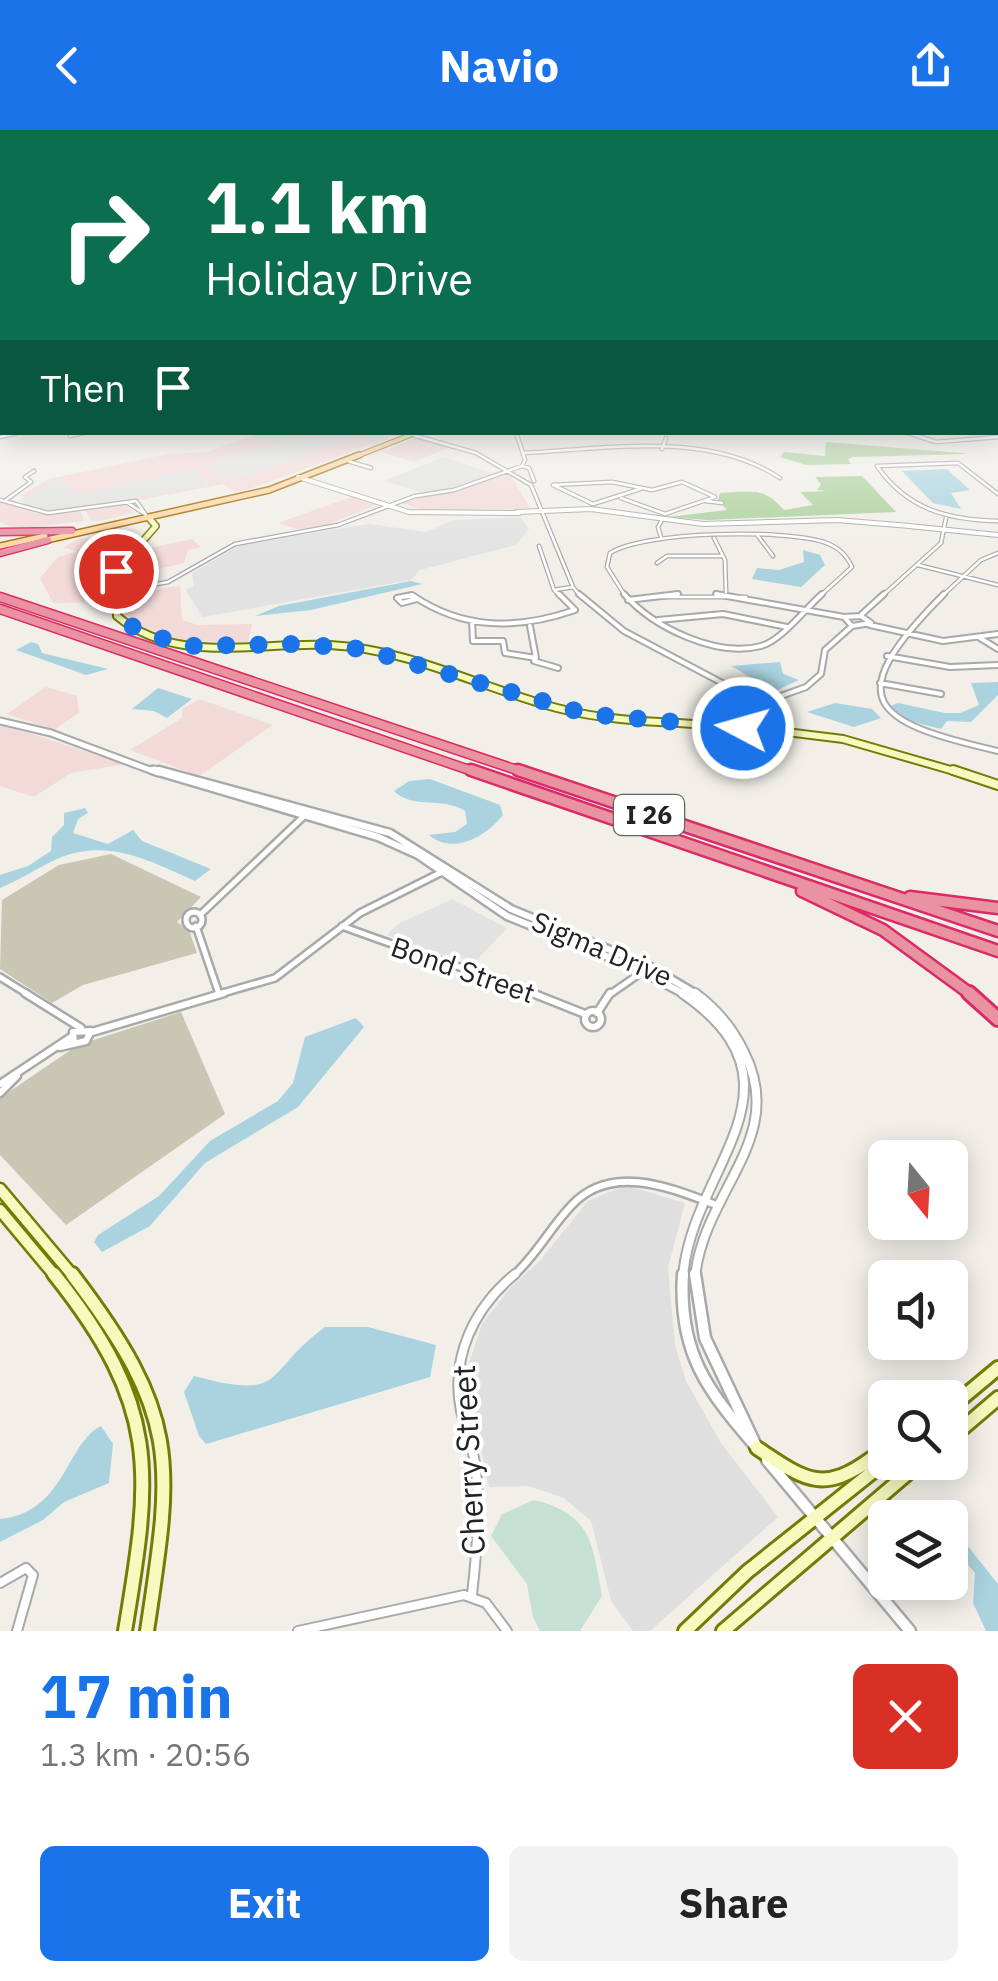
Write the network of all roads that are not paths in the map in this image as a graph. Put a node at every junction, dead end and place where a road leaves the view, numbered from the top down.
1 (394, 435) edge
2 (407, 435) edge
3 (407, 435) edge
4 (419, 435) edge
5 (517, 435) edge
6 (908, 435) edge
7 (940, 435) dead end
8 (666, 438) dead end
9 (998, 438) edge
10 (944, 440) junction
11 (387, 443) junction
12 (662, 448) junction
13 (523, 454) junction
14 (900, 456) dead end
15 (348, 461) junction
16 (907, 462) junction
17 (522, 466) junction
18 (371, 468) dead end
19 (33, 471) dead end
20 (508, 471) junction
21 (301, 478) junction
22 (780, 478) dead end
23 (534, 481) dead end
24 (984, 481) junction
25 (998, 481) edge
26 (640, 489) junction
27 (998, 494) edge
28 (621, 498) junction
29 (3, 500) edge
30 (706, 501) junction
31 (128, 502) junction
32 (722, 503) dead end
33 (385, 505) junction
34 (590, 509) junction
35 (544, 511) junction
36 (148, 516) junction
37 (663, 517) junction
38 (946, 518) junction
39 (998, 521) edge
40 (72, 531) junction
41 (0, 532) edge
42 (944, 532) junction
43 (998, 534) edge
44 (758, 536) junction
45 (662, 537) junction
46 (714, 538) junction
47 (48, 540) joint
48 (539, 546) dead end
49 (0, 549) edge
50 (998, 553) edge
51 (723, 556) junction
52 (774, 556) dead end
53 (657, 563) dead end
54 (918, 565) junction
55 (964, 577) junction
56 (998, 584) edge
57 (574, 588) junction
58 (0, 589) edge
59 (554, 590) junction
60 (116, 591) junction
61 (726, 592) junction
62 (0, 598) edge
63 (417, 599) dead end
64 (628, 600) junction
65 (810, 608) junction
66 (0, 610) edge
67 (49, 614) junction
68 (860, 616) junction
69 (844, 617) junction
70 (658, 620) junction
71 (472, 621) junction
72 (503, 624) junction
73 (870, 625) junction
74 (530, 626) junction
75 (852, 626) junction
76 (787, 627) junction
77 (998, 634) edge
78 (907, 635) junction
79 (980, 638) junction
80 (503, 641) junction
81 (998, 650) edge
82 (887, 656) junction
83 (531, 660) junction
84 (998, 665) edge
85 (558, 668) dead end
86 (880, 683) junction
87 (941, 694) dead end
88 (760, 704) junction
89 (751, 714) junction
90 (1, 716) edge
91 (724, 716) junction
92 (701, 723) junction
93 (730, 726) junction
94 (746, 728) junction
95 (777, 728) junction
96 (998, 740) edge
97 (995, 750) edge
98 (998, 785) edge
99 (305, 815) junction
100 (746, 866) junction
101 (446, 870) junction
102 (882, 893) junction
103 (998, 908) edge
104 (200, 915) junction
105 (196, 926) junction
106 (342, 926) junction
107 (998, 932) edge
108 (998, 951) edge
109 (645, 969) junction
110 (0, 977) edge
111 (219, 994) junction
112 (597, 1013) junction
113 (585, 1014) junction
114 (998, 1019) edge
115 (69, 1023) junction
116 (81, 1028) junction
117 (92, 1032) junction
118 (72, 1038) junction
119 (19, 1074) junction
120 (0, 1084) edge
121 (0, 1093) edge
122 (0, 1189) edge
123 (702, 1201) junction
124 (716, 1206) junction
125 (0, 1210) edge
126 (998, 1368) edge
127 (968, 1393) edge
128 (998, 1398) edge
129 (968, 1424) edge
130 (757, 1448) junction
131 (868, 1462) edge
132 (868, 1475) edge
133 (901, 1480) edge
134 (816, 1521) junction
135 (832, 1540) junction
136 (0, 1584) edge
137 (472, 1594) junction
138 (17, 1631) edge
139 (126, 1631) edge
140 (147, 1631) edge
141 (298, 1631) edge
142 (508, 1631) edge
143 (685, 1631) edge
144 (723, 1631) edge
145 (910, 1631) edge

1 - 11 main road
2 - 11 main road
3 - 15 main road
4 - 20 street
5 - 13 street
6 - 10 street
7 - 10 street
8 - 12 street
9 - 10 street
11 - 21 main road
12 - 13 street
12 - 22 street
13 - 17 street
14 - 16 street
15 - 18 street
15 - 21 main road
16 - 24 street
16 - 38 street
17 - 20 street
17 - 23 street
19 - 29 street
20 - 33 street
20 - 35 street
21 - 33 street
21 - 36 main road
24 - 25 street
24 - 27 street
26 - 28 street
26 - 30 street
26 - 34 street
28 - 34 street
28 - 37 street
29 - 31 street
30 - 32 street
30 - 37 street
31 - 36 street
31 - 36 street
33 - 35 street
33 - 60 street
34 - 35 street
34 - 37 street
35 - 57 street
36 - 40 main road
36 - 47 main road
36 - 60 main road
37 - 42 street
37 - 45 street
38 - 39 street
38 - 42 street
40 - 41 highway
40 - 49 main road
42 - 43 street
42 - 54 street
44 - 46 street
44 - 52 street
44 - 65 street
45 - 46 street
45 - 64 street
46 - 51 street
47 - 49 highway
48 - 59 street
50 - 55 street
51 - 53 street
51 - 61 street
54 - 55 street
54 - 68 street
55 - 56 street
55 - 78 street
57 - 59 street
57 - 88 street
58 - 67 highway
59 - 74 street
60 - 92 main road
61 - 64 street
61 - 65 street
62 - 67 highway, I 26
63 - 71 street
64 - 70 street
65 - 69 street
65 - 76 street
66 - 100 highway, I 26
67 - 102 highway, I 26
68 - 69 street
68 - 73 street
69 - 75 street
70 - 76 street
70 - 76 street
71 - 72 street
71 - 80 street
72 - 74 street
72 - 80 street
73 - 75 street
73 - 78 street
74 - 83 street
75 - 88 street
77 - 79 street
78 - 79 street
78 - 82 street
79 - 81 street
80 - 83 street
82 - 84 street
82 - 86 street
83 - 85 street
86 - 87 street
86 - 97 street
88 - 89 street
89 - 91 main road
89 - 94 main road
89 - 95 main road
90 - 99 street, Sigma Drive
91 - 92 main road
91 - 93 main road
92 - 93 main road
93 - 94 main road
94 - 95 main road
95 - 98 main road
96 - 97 street
99 - 101 street, Sigma Drive
99 - 104 street
100 - 108 highway, I 26
100 - 114 highway
101 - 106 street
101 - 109 street, Sigma Drive
102 - 103 highway
102 - 107 highway, I 26
104 - 105 street
104 - 105 street
105 - 111 street
106 - 111 street
106 - 113 street, Bond Street
109 - 112 street
109 - 123 street, Sigma Drive
109 - 124 street, Sigma Drive
110 - 115 street
111 - 117 street
112 - 113 street
112 - 113 street
115 - 116 street
115 - 118 street
116 - 117 street
116 - 118 street
117 - 118 street
118 - 119 street
119 - 120 street
119 - 121 street
122 - 140 main road
123 - 124 street, Cherry Street
123 - 130 street, Sigma Drive
123 - 137 street, Cherry Street
124 - 130 street, Sigma Drive
125 - 139 main road
126 - 127 main road
128 - 129 main road
130 - 131 main road
130 - 134 street, Sigma Drive
132 - 134 main road
133 - 135 main road
134 - 135 street, Sigma Drive
134 - 143 main road
135 - 144 main road
135 - 145 street, Sigma Drive
136 - 138 street
137 - 141 street
137 - 142 street

